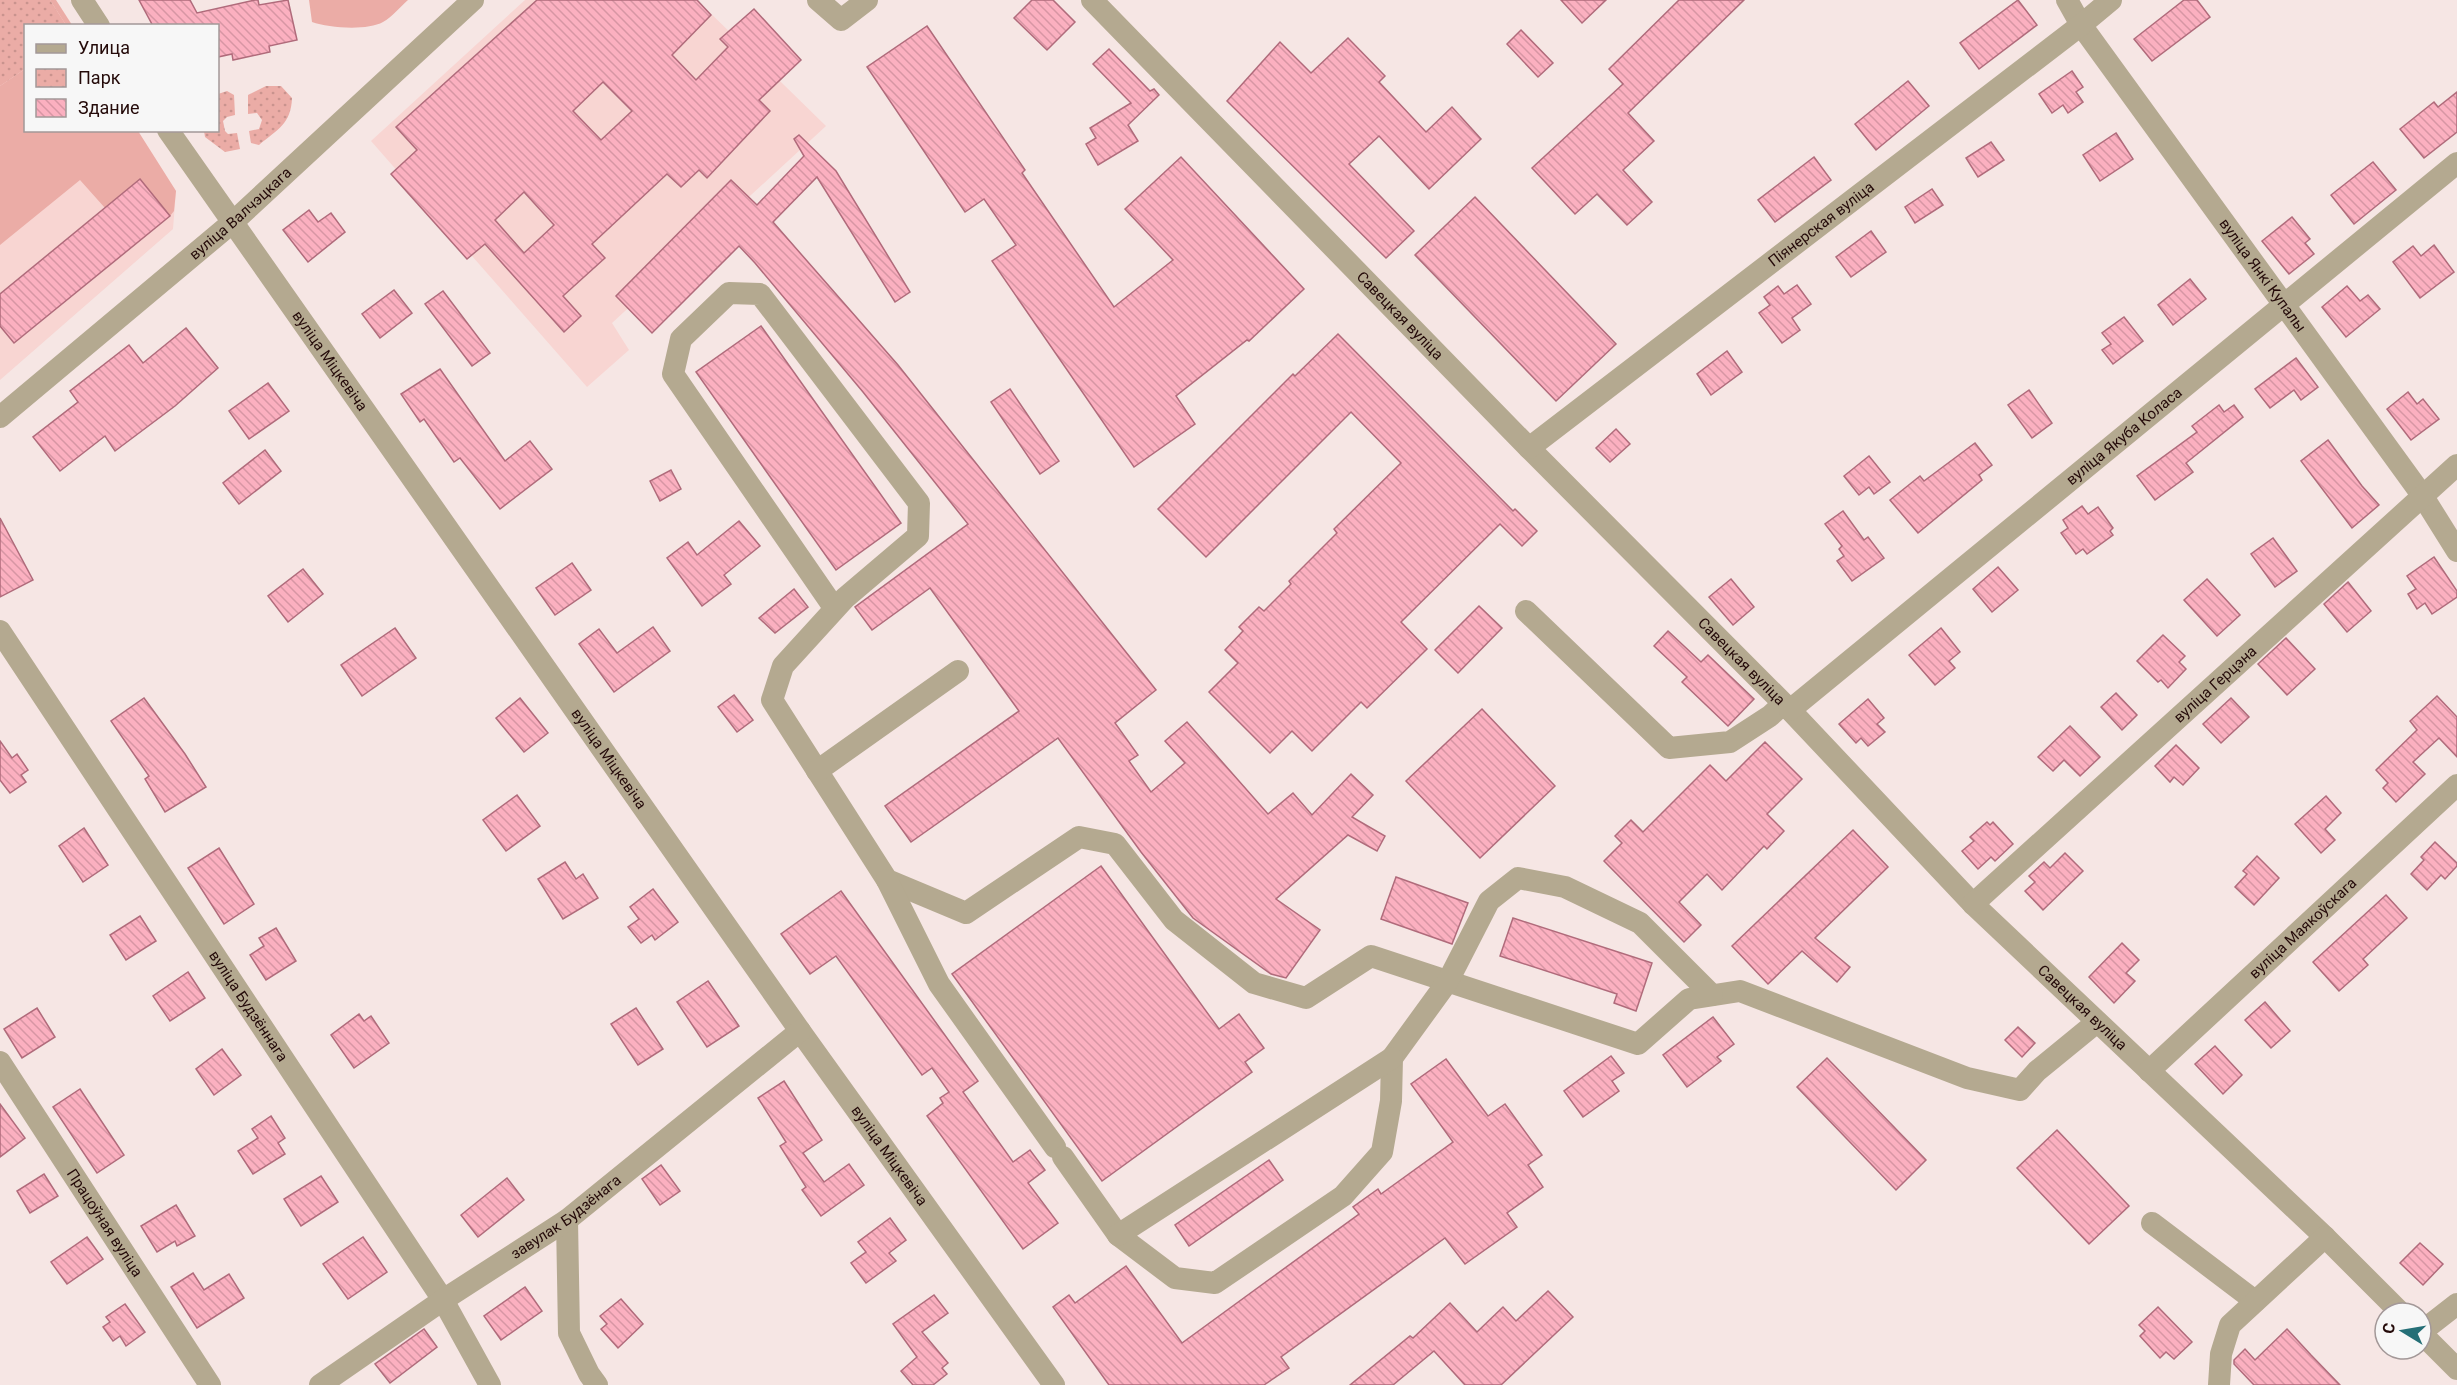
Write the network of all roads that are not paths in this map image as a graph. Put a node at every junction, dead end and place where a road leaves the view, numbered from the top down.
1 (82, 0) edge
2 (473, 0) edge
3 (818, 0) edge
4 (867, 0) edge
5 (1092, 0) edge
6 (2067, 0) edge
7 (2111, 0) edge
8 (98, 24) edge
9 (2081, 25) junction
10 (169, 132) edge
11 (2457, 163) edge
12 (233, 222) junction
13 (2283, 304) junction
14 (0, 417) edge
15 (1529, 448) junction
16 (2457, 465) edge
17 (2422, 495) junction
18 (2457, 551) edge
19 (835, 609) junction
20 (1526, 611) dead end
21 (0, 631) edge
22 (958, 671) dead end
23 (1787, 707) junction
24 (817, 771) junction
25 (2457, 785) edge
26 (887, 880) junction
27 (1973, 904) junction
28 (1448, 981) junction
29 (1712, 996) junction
30 (2097, 1022) junction
31 (800, 1032) junction
32 (1392, 1058) junction
33 (0, 1062) edge
34 (2150, 1071) junction
35 (567, 1220) junction
36 (2152, 1223) dead end
37 (1118, 1235) junction
38 (2325, 1236) junction
39 (443, 1300) junction
40 (2255, 1301) junction
41 (2389, 1301) edge
42 (2457, 1304) edge
43 (2433, 1323) edge
44 (2433, 1345) edge
45 (2457, 1369) edge
46 (210, 1385) edge
47 (320, 1385) edge
48 (490, 1385) edge
49 (597, 1385) edge
50 (1054, 1385) edge
51 (2219, 1385) edge

1 - 8 street
2 - 12 street, вуліца Валчэцкага
3 - 4 street
5 - 15 street, Савецкая вуліца
6 - 9 street, вуліца Янкі Купалы
7 - 9 street, Піянерская вуліца
9 - 13 street, вуліца Янкі Купалы
9 - 15 street, Піянерская вуліца
10 - 12 street, вуліца Міцкевіча
11 - 13 street, вуліца Якуба Коласа
12 - 14 street, вуліца Валчэцкага
12 - 31 street, вуліца Міцкевіча
13 - 17 street, вуліца Янкі Купалы
13 - 23 street, вуліца Якуба Коласа
15 - 23 street, Савецкая вуліца
16 - 17 street, вуліца Герцэна
17 - 18 street, вуліца Янкі Купалы
17 - 27 street, вуліца Герцэна
19 - 19 street
19 - 24 street
20 - 23 street, вуліца Якуба Коласа
21 - 39 street, вуліца Будзённага
22 - 24 street
23 - 27 street, Савецкая вуліца
24 - 26 street
25 - 34 street, вуліца Маякоўскага
26 - 28 street
26 - 37 street
27 - 30 street, Савецкая вуліца
28 - 29 street
28 - 29 street
28 - 32 street
29 - 30 street
30 - 34 street, Савецкая вуліца
31 - 35 street, завулак Будзёнага
31 - 50 street, вуліца Міцкевіча
32 - 37 street
32 - 37 street
33 - 46 street, Працоўная вуліца
34 - 38 street, Савецкая вуліца
35 - 39 street, завулак Будзёнага
35 - 49 street
36 - 40 street
38 - 40 street
38 - 41 street, Савецкая вуліца
39 - 47 street, завулак Будзёнага
39 - 48 street, вуліца Будзённага
40 - 51 street
42 - 43 street
44 - 45 street

